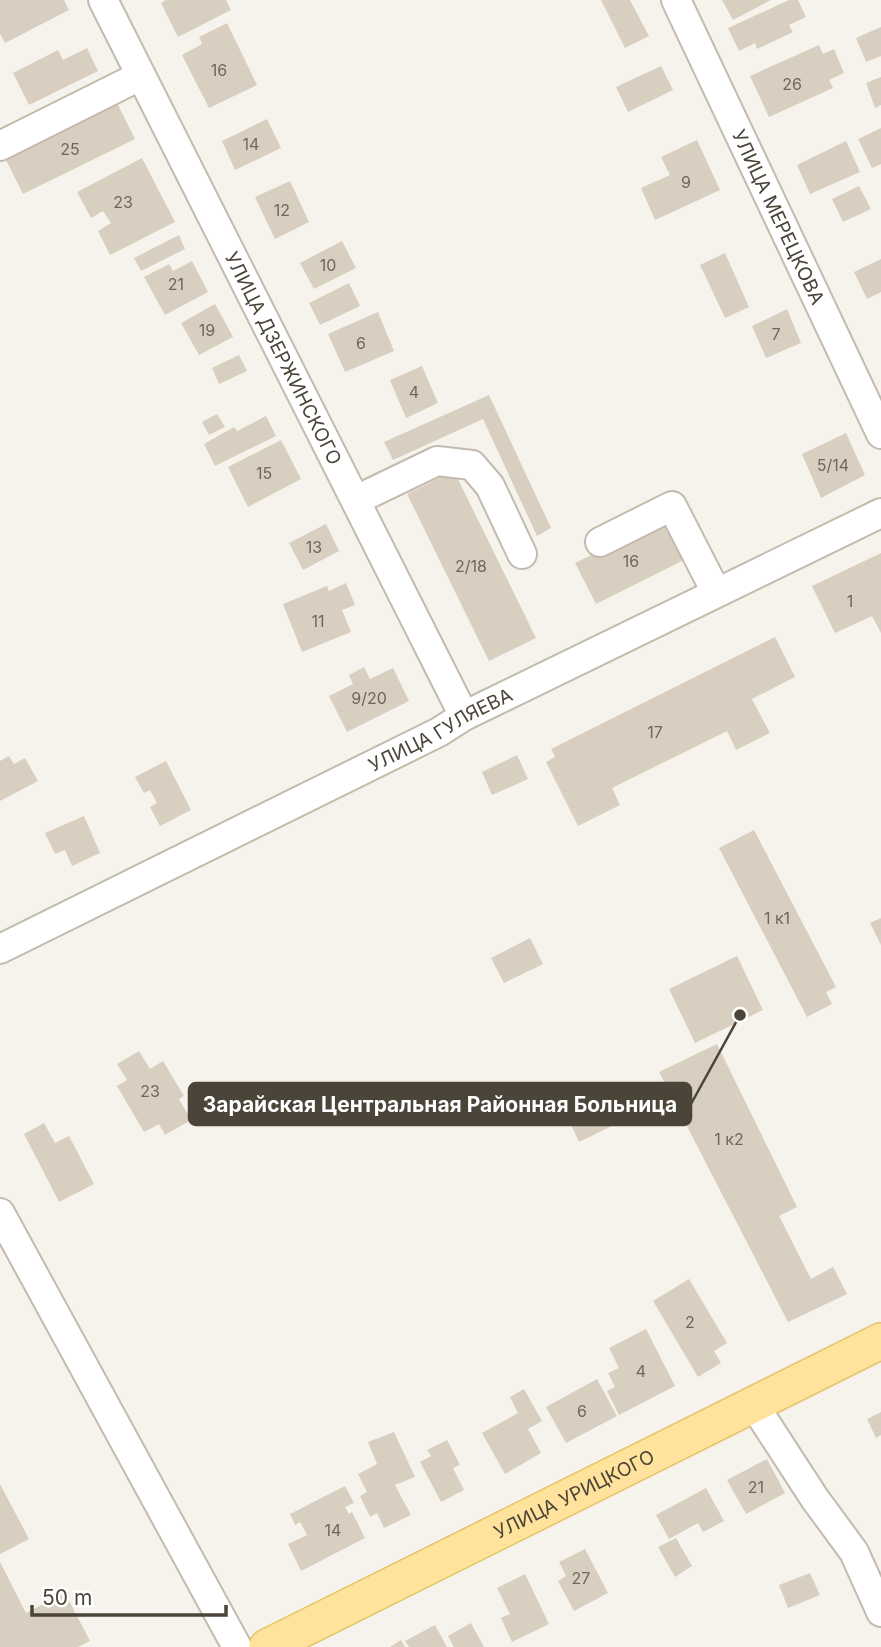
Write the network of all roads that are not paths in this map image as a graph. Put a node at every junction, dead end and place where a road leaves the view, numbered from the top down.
1 (103, 0) edge
2 (676, 0) edge
3 (141, 76) junction
4 (0, 146) edge
5 (881, 434) edge
6 (356, 500) junction
7 (881, 513) edge
8 (600, 542) dead end
9 (522, 554) dead end
10 (716, 592) junction
11 (464, 716) junction
12 (3, 941) edge
13 (0, 1213) edge
14 (881, 1341) edge
15 (754, 1405) junction
16 (880, 1607) edge
17 (236, 1647) edge
18 (267, 1647) edge

1 - 3 street, УЛИЦА ДЗЕРЖИНСКОГО
2 - 5 street, УЛИЦА МЕРЕЦКОВА
3 - 4 street
3 - 6 street, УЛИЦА ДЗЕРЖИНСКОГО
6 - 9 street
6 - 11 street, УЛИЦА ДЗЕРЖИНСКОГО
7 - 10 street, УЛИЦА ГУЛЯЕВА
8 - 10 street
10 - 11 street, УЛИЦА ГУЛЯЕВА
11 - 12 street, УЛИЦА ГУЛЯЕВА
13 - 17 street
14 - 15 main road, УЛИЦА УРИЦКОГО
15 - 16 street
15 - 18 main road, УЛИЦА УРИЦКОГО

